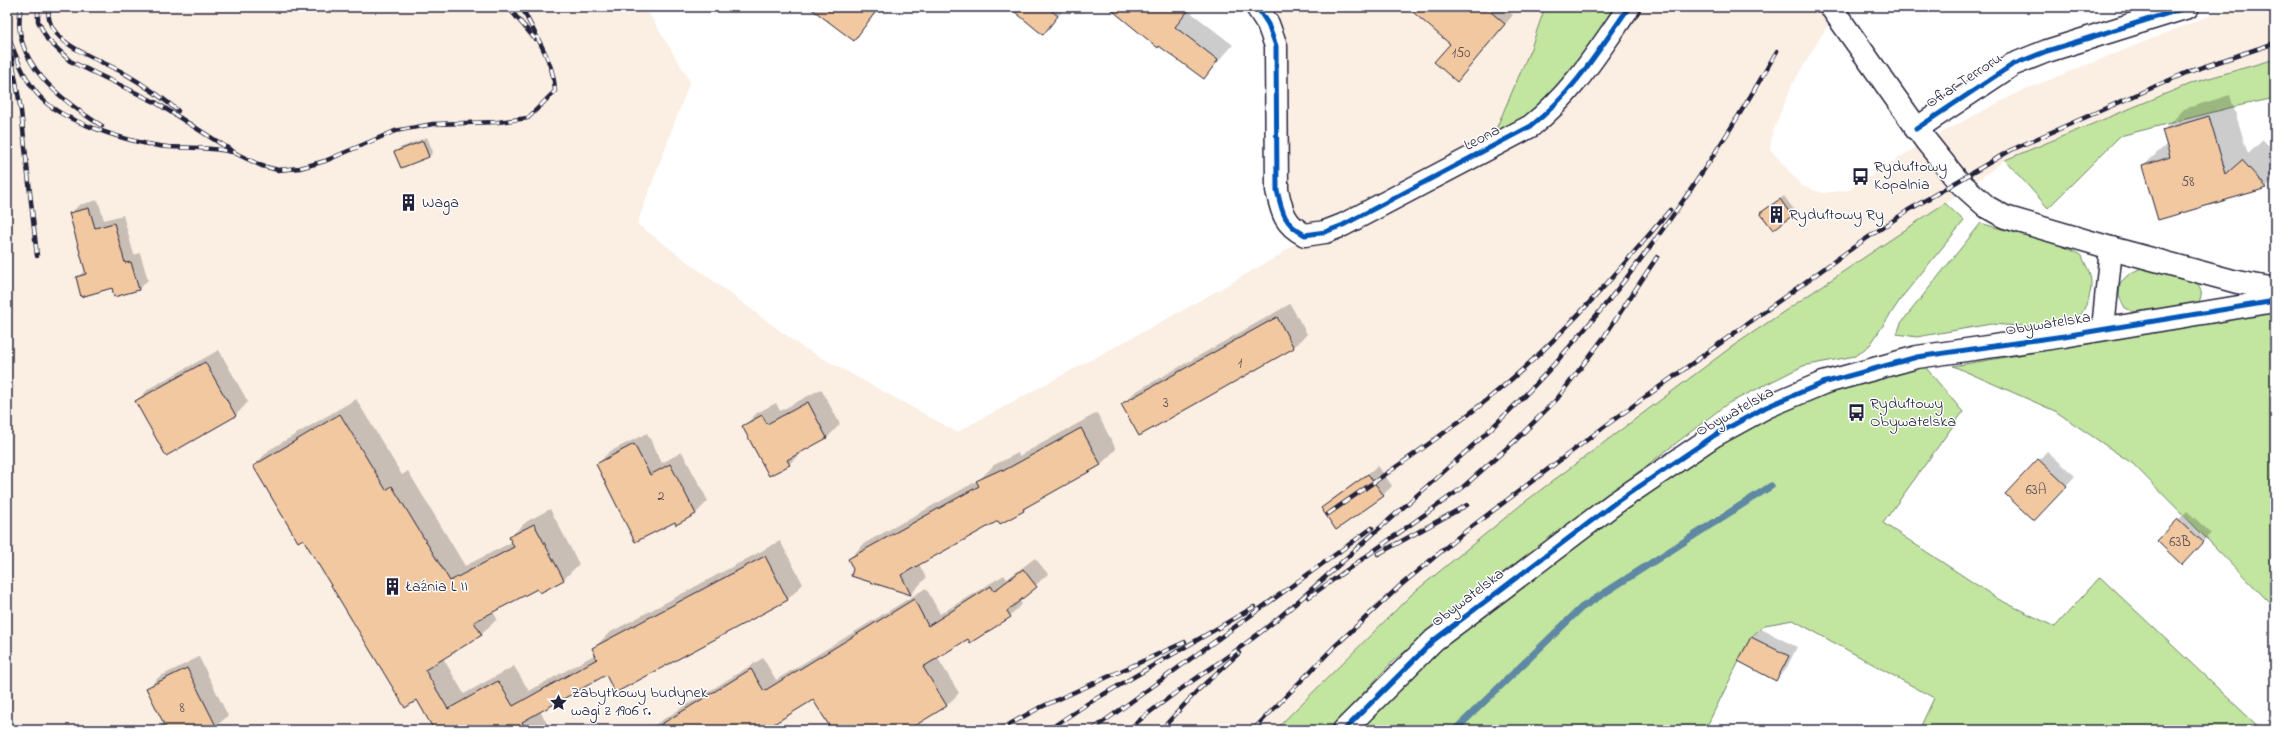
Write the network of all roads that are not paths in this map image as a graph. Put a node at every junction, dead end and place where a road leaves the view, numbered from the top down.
1 (1257, 7) edge
2 (1629, 7) edge
3 (1831, 7) edge
4 (2188, 7) edge
5 (1916, 129) junction
6 (2111, 248) junction
7 (2275, 289) edge
8 (2275, 301) edge
9 (2103, 329) junction
10 (1344, 730) edge

1 - 2 street, Leona
3 - 5 street, Ofiar Terroru
4 - 5 street, Ofiar Terroru
5 - 6 street
6 - 7 street
6 - 9 street
8 - 9 street, Obywatelska
9 - 10 street, Obywatelska

